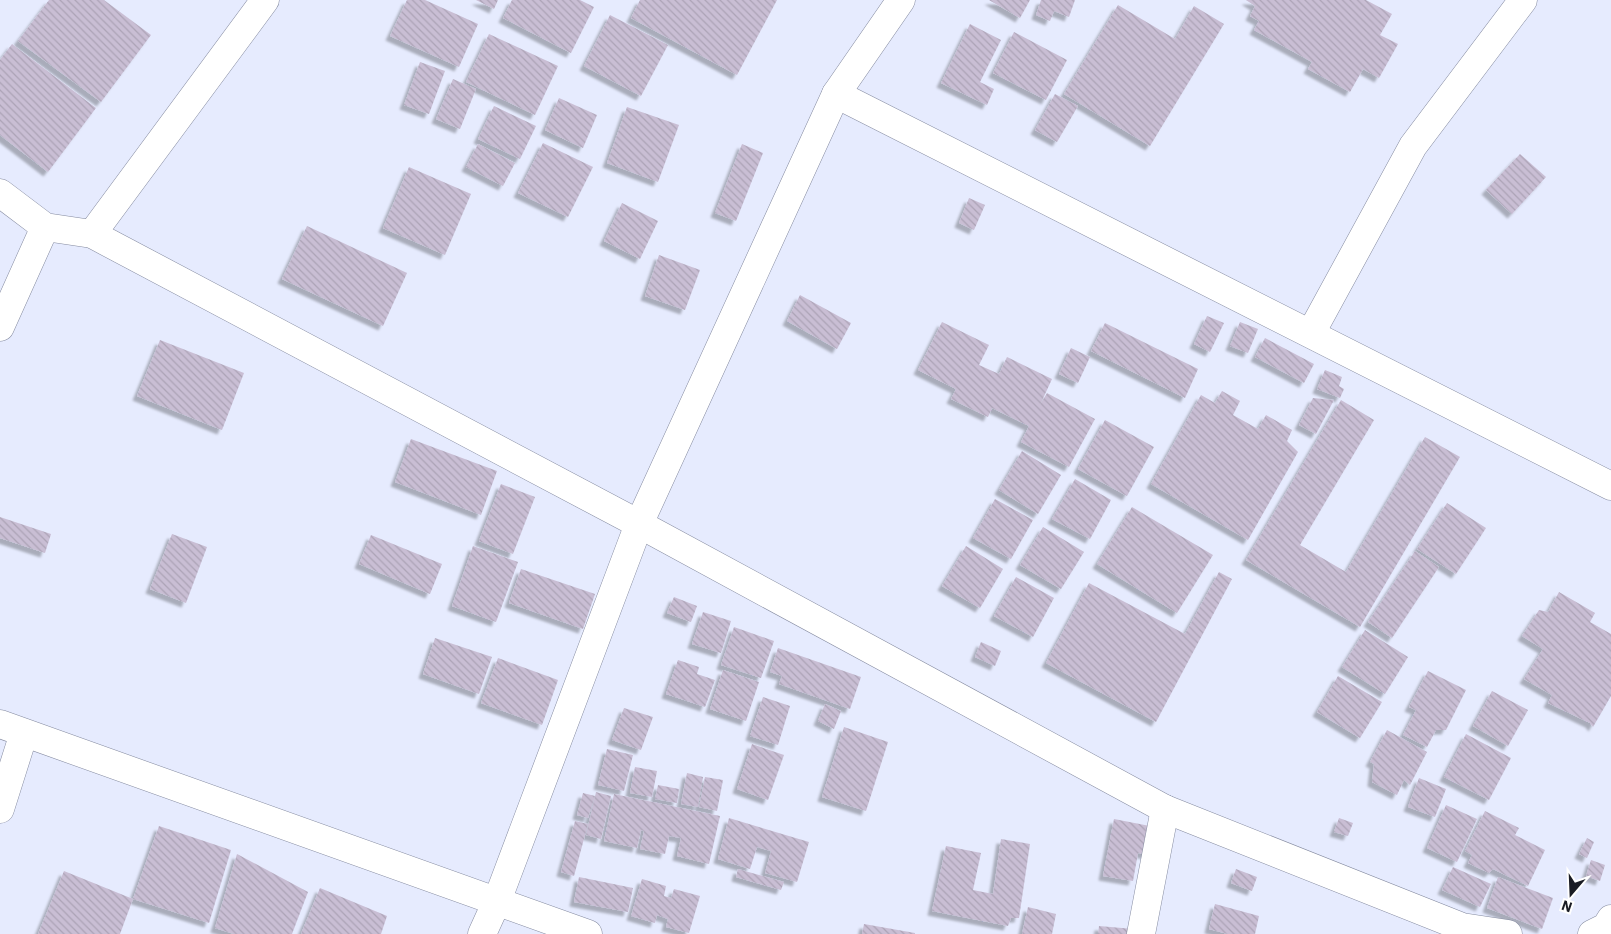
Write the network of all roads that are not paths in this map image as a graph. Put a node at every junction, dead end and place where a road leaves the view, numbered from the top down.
1 (265, 0) edge
2 (901, 0) edge
3 (1523, 0) edge
4 (836, 94) junction
5 (0, 193) edge
6 (45, 227) junction
7 (92, 234) junction
8 (0, 327) edge
9 (1311, 333) junction
10 (1611, 486) edge
11 (639, 524) junction
12 (12, 728) edge
13 (0, 809) edge
14 (1165, 809) junction
15 (497, 902) junction
16 (482, 934) edge
17 (588, 934) edge
18 (1141, 934) edge
19 (1508, 934) edge

1 - 7 street
2 - 4 street
3 - 9 street
4 - 9 street
4 - 11 street
5 - 6 street
6 - 7 street
6 - 8 street
7 - 11 street
9 - 10 street
11 - 14 street
11 - 15 street
12 - 13 street
12 - 15 street
14 - 18 street
14 - 19 street
15 - 16 street
15 - 17 street

